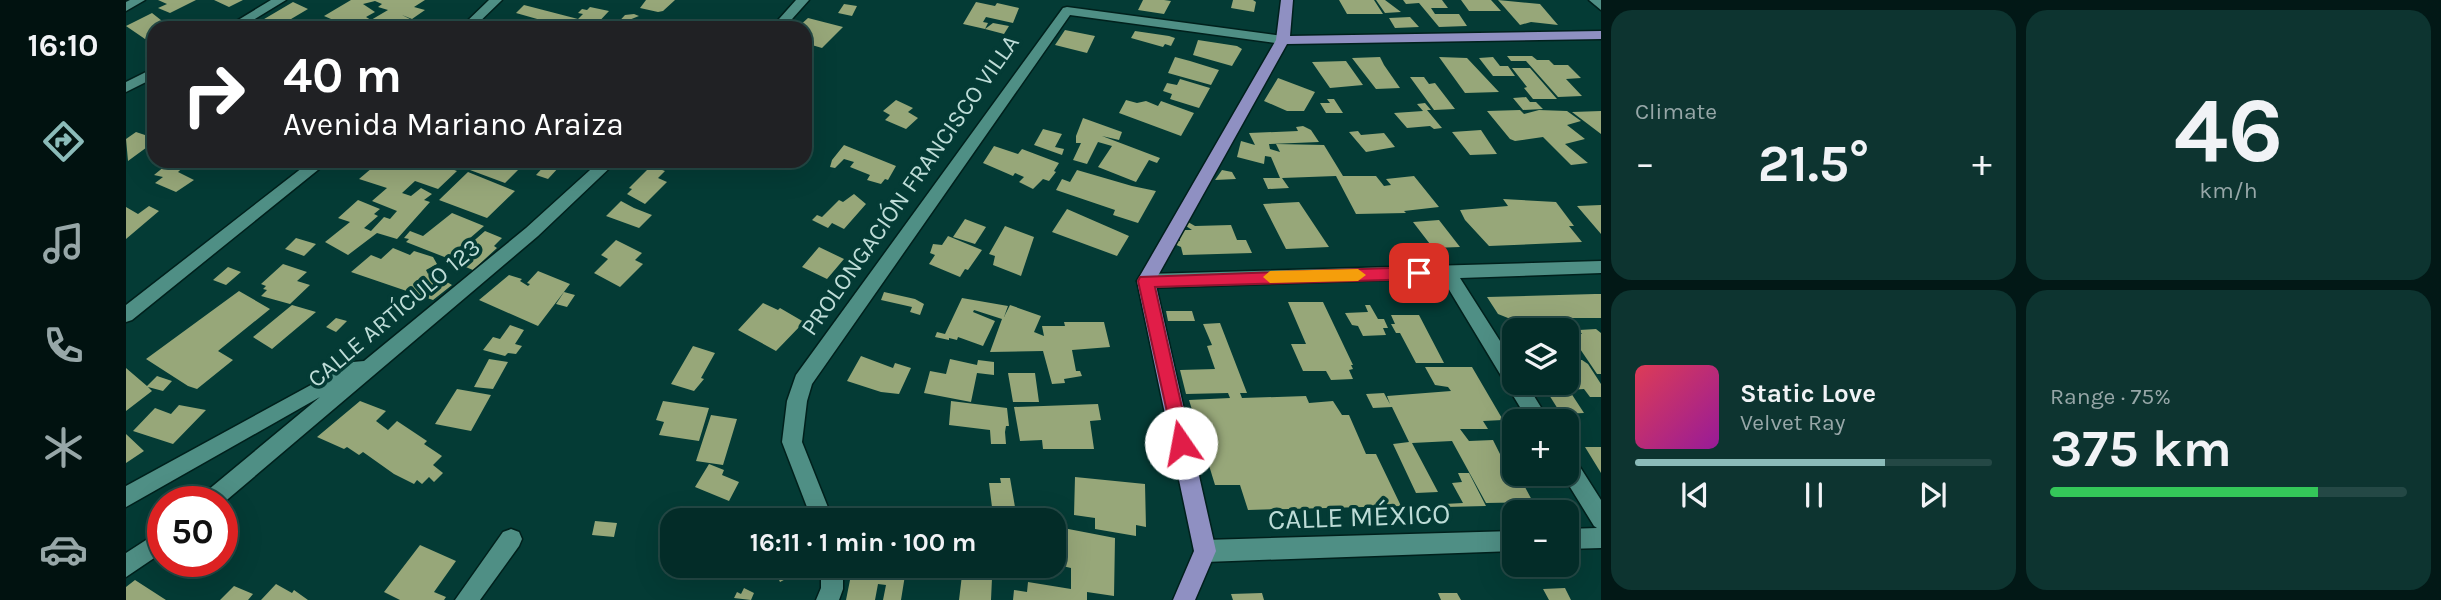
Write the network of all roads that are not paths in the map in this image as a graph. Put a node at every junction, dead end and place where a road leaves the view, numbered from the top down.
1 (138, 0) edge
2 (280, 0) edge
3 (496, 0) edge
4 (803, 0) edge
5 (1287, 0) edge
6 (1595, 0) edge
7 (1601, 6) edge
8 (126, 7) edge
9 (243, 21) edge
10 (474, 21) edge
11 (784, 21) edge
12 (1601, 35) edge
13 (1283, 40) junction
14 (147, 76) edge
15 (126, 88) edge
16 (312, 168) edge
17 (602, 168) edge
18 (1601, 267) edge
19 (1447, 272) junction
20 (1146, 281) junction
21 (126, 315) edge
22 (379, 359) junction
23 (1502, 360) edge
24 (1579, 484) edge
25 (230, 486) edge
26 (126, 497) edge
27 (817, 508) edge
28 (1601, 519) edge
29 (511, 538) dead end
30 (1601, 538) edge
31 (1579, 539) edge
32 (1502, 541) edge
33 (147, 551) edge
34 (1205, 551) junction
35 (126, 566) edge
36 (832, 578) edge
37 (466, 600) edge
38 (827, 600) edge
39 (1184, 600) edge

1 - 8 street
2 - 9 street
3 - 10 street
4 - 11 street
5 - 13 main road
6 - 7 street
12 - 13 main road
13 - 20 main road
13 - 27 street, PROLONGACIÓN FRANCISCO VILLA
14 - 15 street
16 - 21 street
17 - 22 street, CALLE ARTÍCULO 123
18 - 19 street
19 - 20 street
19 - 23 street
20 - 34 main road
22 - 25 street, CALLE ARTÍCULO 123
22 - 26 street
24 - 28 street
29 - 37 street
30 - 31 street
32 - 34 street, CALLE MÉXICO
33 - 35 street
34 - 39 main road
36 - 38 street

